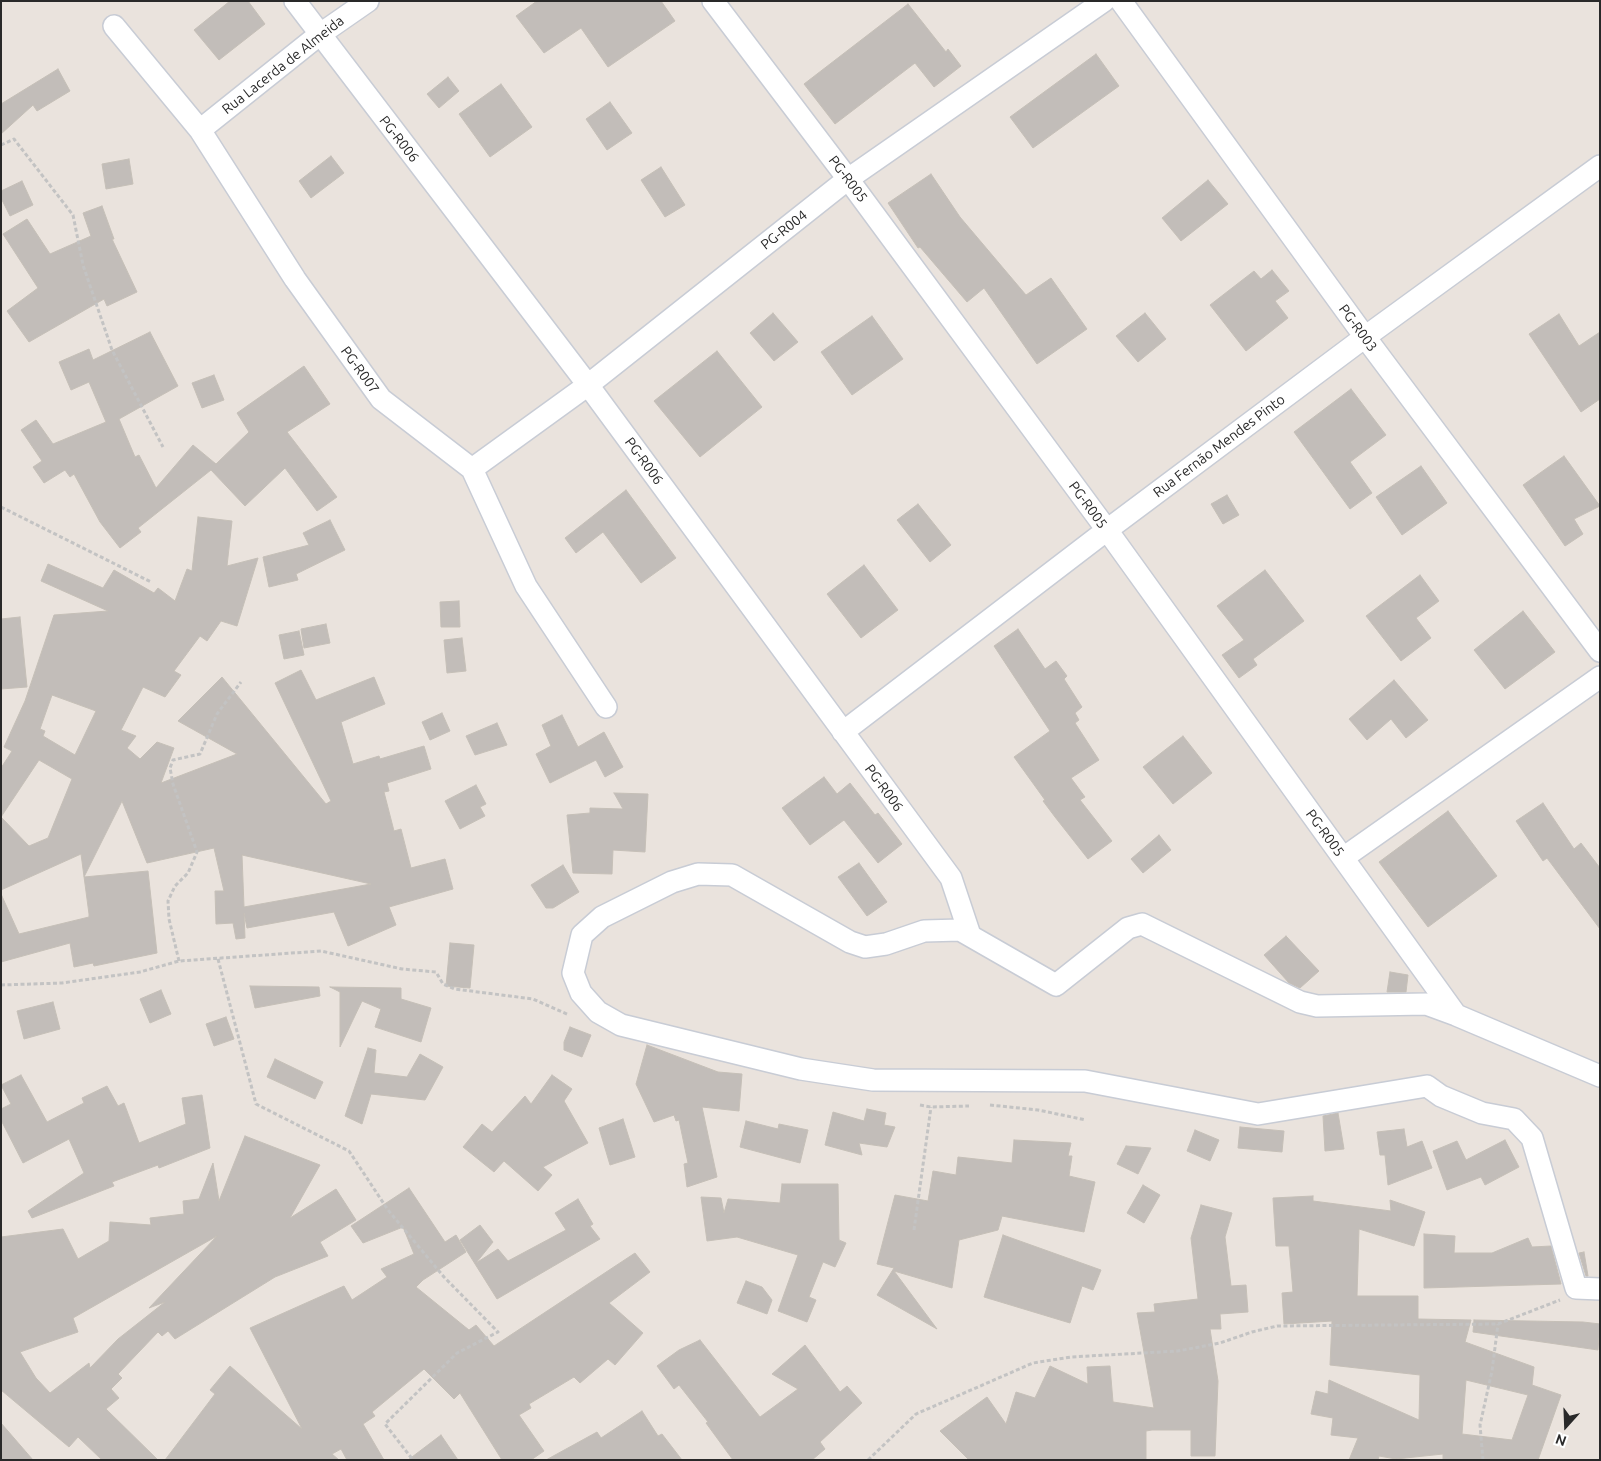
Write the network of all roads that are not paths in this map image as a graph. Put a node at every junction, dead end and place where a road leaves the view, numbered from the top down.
1 (295, 1) edge
2 (368, 1) edge
3 (713, 1) edge
4 (1104, 1) edge
5 (1121, 1) edge
6 (114, 26) dead end
7 (319, 35) junction
8 (200, 130) junction
9 (1600, 166) edge
10 (848, 179) junction
11 (1365, 337) junction
12 (588, 385) junction
13 (472, 469) junction
14 (1107, 530) junction
15 (1600, 651) edge
16 (1600, 677) edge
17 (606, 707) dead end
18 (843, 732) junction
19 (1343, 858) junction
20 (970, 935) junction
21 (1456, 1015) junction
22 (1600, 1076) edge
23 (1600, 1289) edge

1 - 7 street, PG-R006
2 - 7 street, Rua Lacerda de Almeida
3 - 10 street, PG-R005
4 - 10 street, PG-R004
5 - 11 street, PG-R003
6 - 8 street, PG-R007
7 - 8 street, Rua Lacerda de Almeida
7 - 12 street, PG-R006
8 - 13 street, PG-R007
9 - 11 street, Rua Fernão Mendes Pinto
10 - 12 street, PG-R004
10 - 14 street, PG-R005
11 - 14 street, Rua Fernão Mendes Pinto
11 - 15 street, PG-R003
12 - 13 street, PG-R004
12 - 18 street, PG-R006
13 - 17 street, PG-R007
14 - 18 street, Rua Fernão Mendes Pinto
14 - 19 street, PG-R005
16 - 19 street
18 - 20 street, PG-R006
19 - 21 street, PG-R005
20 - 21 street
20 - 23 street
21 - 22 street

